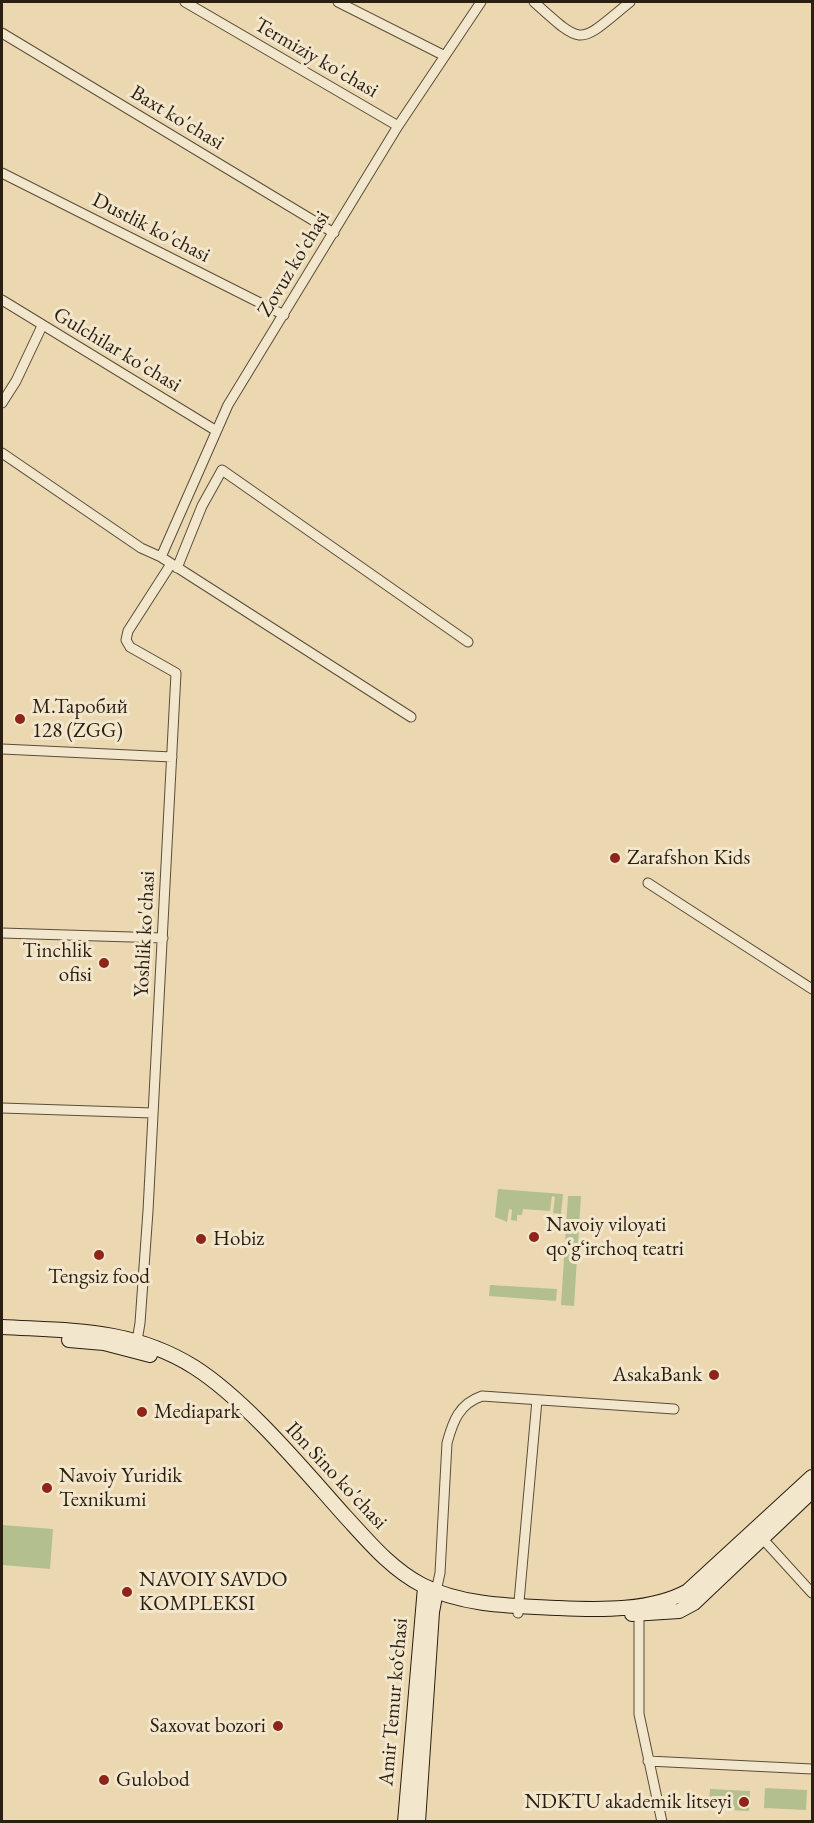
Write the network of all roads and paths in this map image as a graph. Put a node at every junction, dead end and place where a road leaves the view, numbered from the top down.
1 (185, 2) edge
2 (338, 2) edge
3 (481, 2) edge
4 (534, 2) edge
5 (630, 2) edge
6 (2, 33) edge
7 (445, 56) junction
8 (398, 126) junction
9 (2, 173) edge
10 (334, 233) junction
11 (2, 300) edge
12 (284, 315) junction
13 (42, 326) junction
14 (2, 403) edge
15 (215, 430) junction
16 (2, 453) edge
17 (161, 557) junction
18 (174, 566) junction
19 (468, 642) dead end
20 (411, 717) dead end
21 (2, 749) edge
22 (172, 757) junction
23 (648, 883) dead end
24 (2, 933) edge
25 (163, 938) junction
26 (813, 989) edge
27 (2, 1108) edge
28 (153, 1113) junction
29 (2, 1328) edge
30 (2, 1336) edge
31 (137, 1345) junction
32 (537, 1401) junction
33 (674, 1408) dead end
34 (813, 1477) edge
35 (813, 1491) edge
36 (762, 1538) junction
37 (430, 1592) junction
38 (813, 1593) edge
39 (639, 1609) junction
40 (518, 1610) junction
41 (648, 1761) junction
42 (813, 1769) edge
43 (405, 1821) edge
44 (418, 1821) edge
45 (662, 1821) edge

1 - 8 street, Termiziy ko'chasi
2 - 7 street
3 - 7 street, Zovuz ko'chasi
4 - 5 street
6 - 10 street, Baxt ko'chasi
7 - 8 street, Zovuz ko'chasi
8 - 10 street, Zovuz ko'chasi
9 - 12 street, Dustlik ko'chasi
10 - 12 street, Zovuz ko'chasi
11 - 13 street, Gulchilar ko'chasi
12 - 15 street, Zovuz ko'chasi
13 - 14 street
13 - 15 street, Gulchilar ko'chasi
15 - 17 street, Zovuz ko'chasi
16 - 17 street
17 - 18 street
18 - 19 street
18 - 20 street
18 - 22 street, Yoshlik ko'chasi
21 - 22 street
22 - 25 street, Yoshlik ko'chasi
23 - 26 street
24 - 25 street
25 - 28 street, Yoshlik ko'chasi
27 - 28 street
28 - 31 street, Yoshlik ko'chasi
29 - 31 main road
30 - 31 main road
31 - 37 main road
32 - 33 street
32 - 37 street
32 - 40 street
34 - 39 main road
35 - 36 main road
36 - 38 street
36 - 39 main road
37 - 40 main road
37 - 43 main road, Amir Temur ko‘chasi
37 - 44 main road, Amir Temur ko‘chasi
39 - 40 main road
39 - 41 street
41 - 42 street
41 - 45 street

